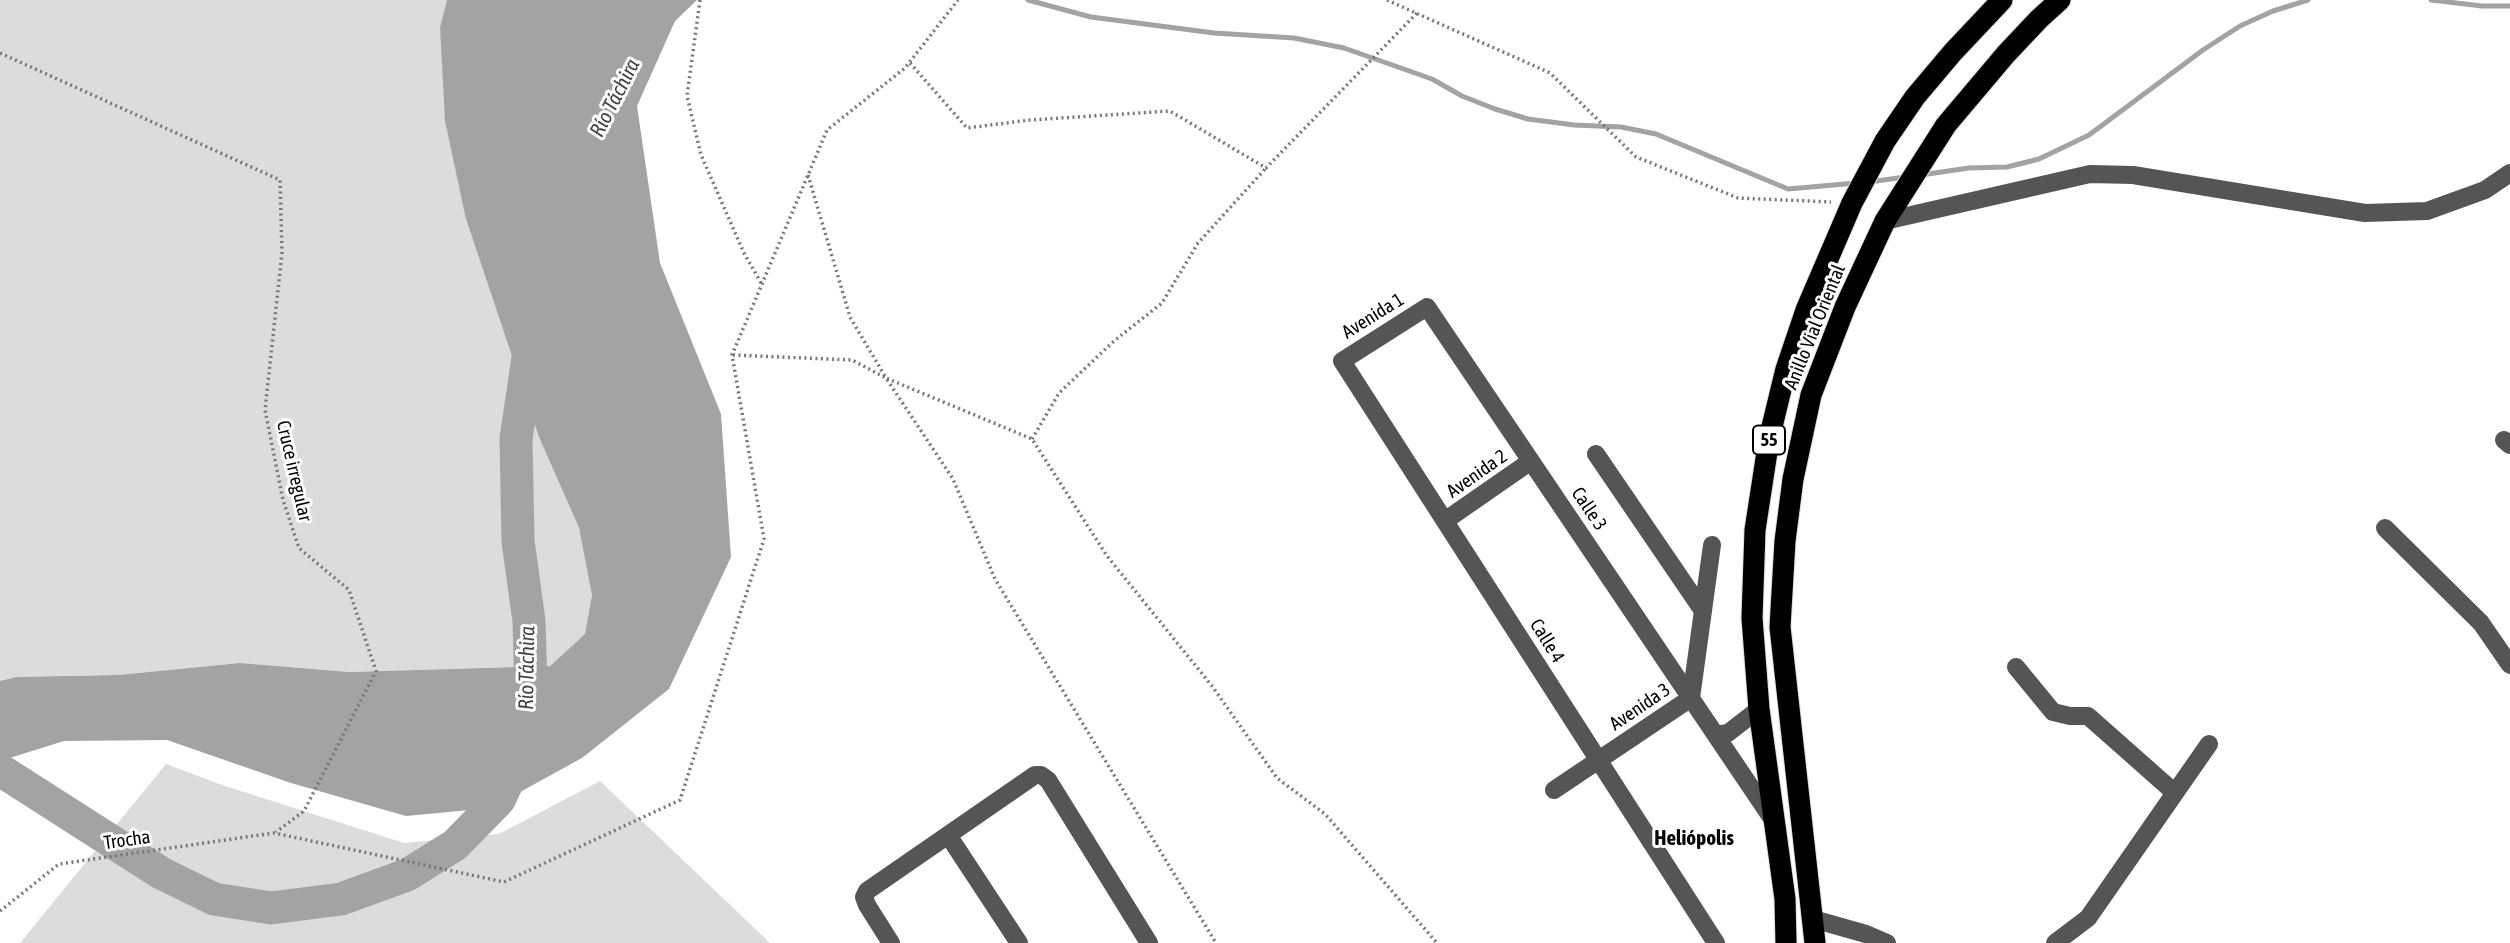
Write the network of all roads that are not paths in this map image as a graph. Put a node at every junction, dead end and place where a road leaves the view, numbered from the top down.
1 (2002, 0) edge
2 (2060, 0) edge
3 (2510, 173) edge
4 (1885, 221) junction
5 (1427, 307) joint
6 (1342, 361) joint
7 (1595, 454) dead end
8 (1531, 461) junction
9 (1446, 520) junction
10 (2385, 528) dead end
11 (1712, 545) dead end
12 (1703, 611) junction
13 (2510, 665) edge
14 (2016, 667) dead end
15 (1691, 698) junction
16 (1759, 709) junction
17 (1716, 735) junction
18 (2208, 744) dead end
19 (1597, 761) junction
20 (1555, 790) dead end
21 (2175, 793) junction
22 (1773, 820) junction
23 (948, 835) junction
24 (1812, 919) junction
25 (891, 943) edge
26 (1019, 943) edge
27 (1149, 943) edge
28 (1716, 943) edge
29 (1786, 943) edge
30 (1815, 943) edge
31 (1887, 943) edge
32 (2055, 943) edge

1 - 16 highway, Anillo Vial Oriental / 55
2 - 4 highway, Anillo Vial Oriental / 55
3 - 4 street
4 - 24 highway, Anillo Vial Oriental / 55
5 - 6 street, Avenida 1
5 - 8 street, Calle 3
6 - 9 street, Calle 4
7 - 12 street
8 - 9 street, Avenida 2
8 - 15 street, Calle 3
9 - 19 street, Calle 4
10 - 13 street
11 - 12 street, Avenida 3
12 - 15 street, Avenida 3
14 - 21 street
15 - 17 street, Calle 3
15 - 19 street, Avenida 3
16 - 17 street
16 - 22 highway, Anillo Vial Oriental / 55
17 - 22 street, Calle 3
18 - 21 street
19 - 20 street, Avenida 3
19 - 28 street, Calle 4
21 - 32 street
22 - 29 highway, Anillo Vial Oriental / 55
23 - 25 street
23 - 26 street
23 - 27 street
24 - 30 highway, Anillo Vial Oriental / 55
24 - 31 street

